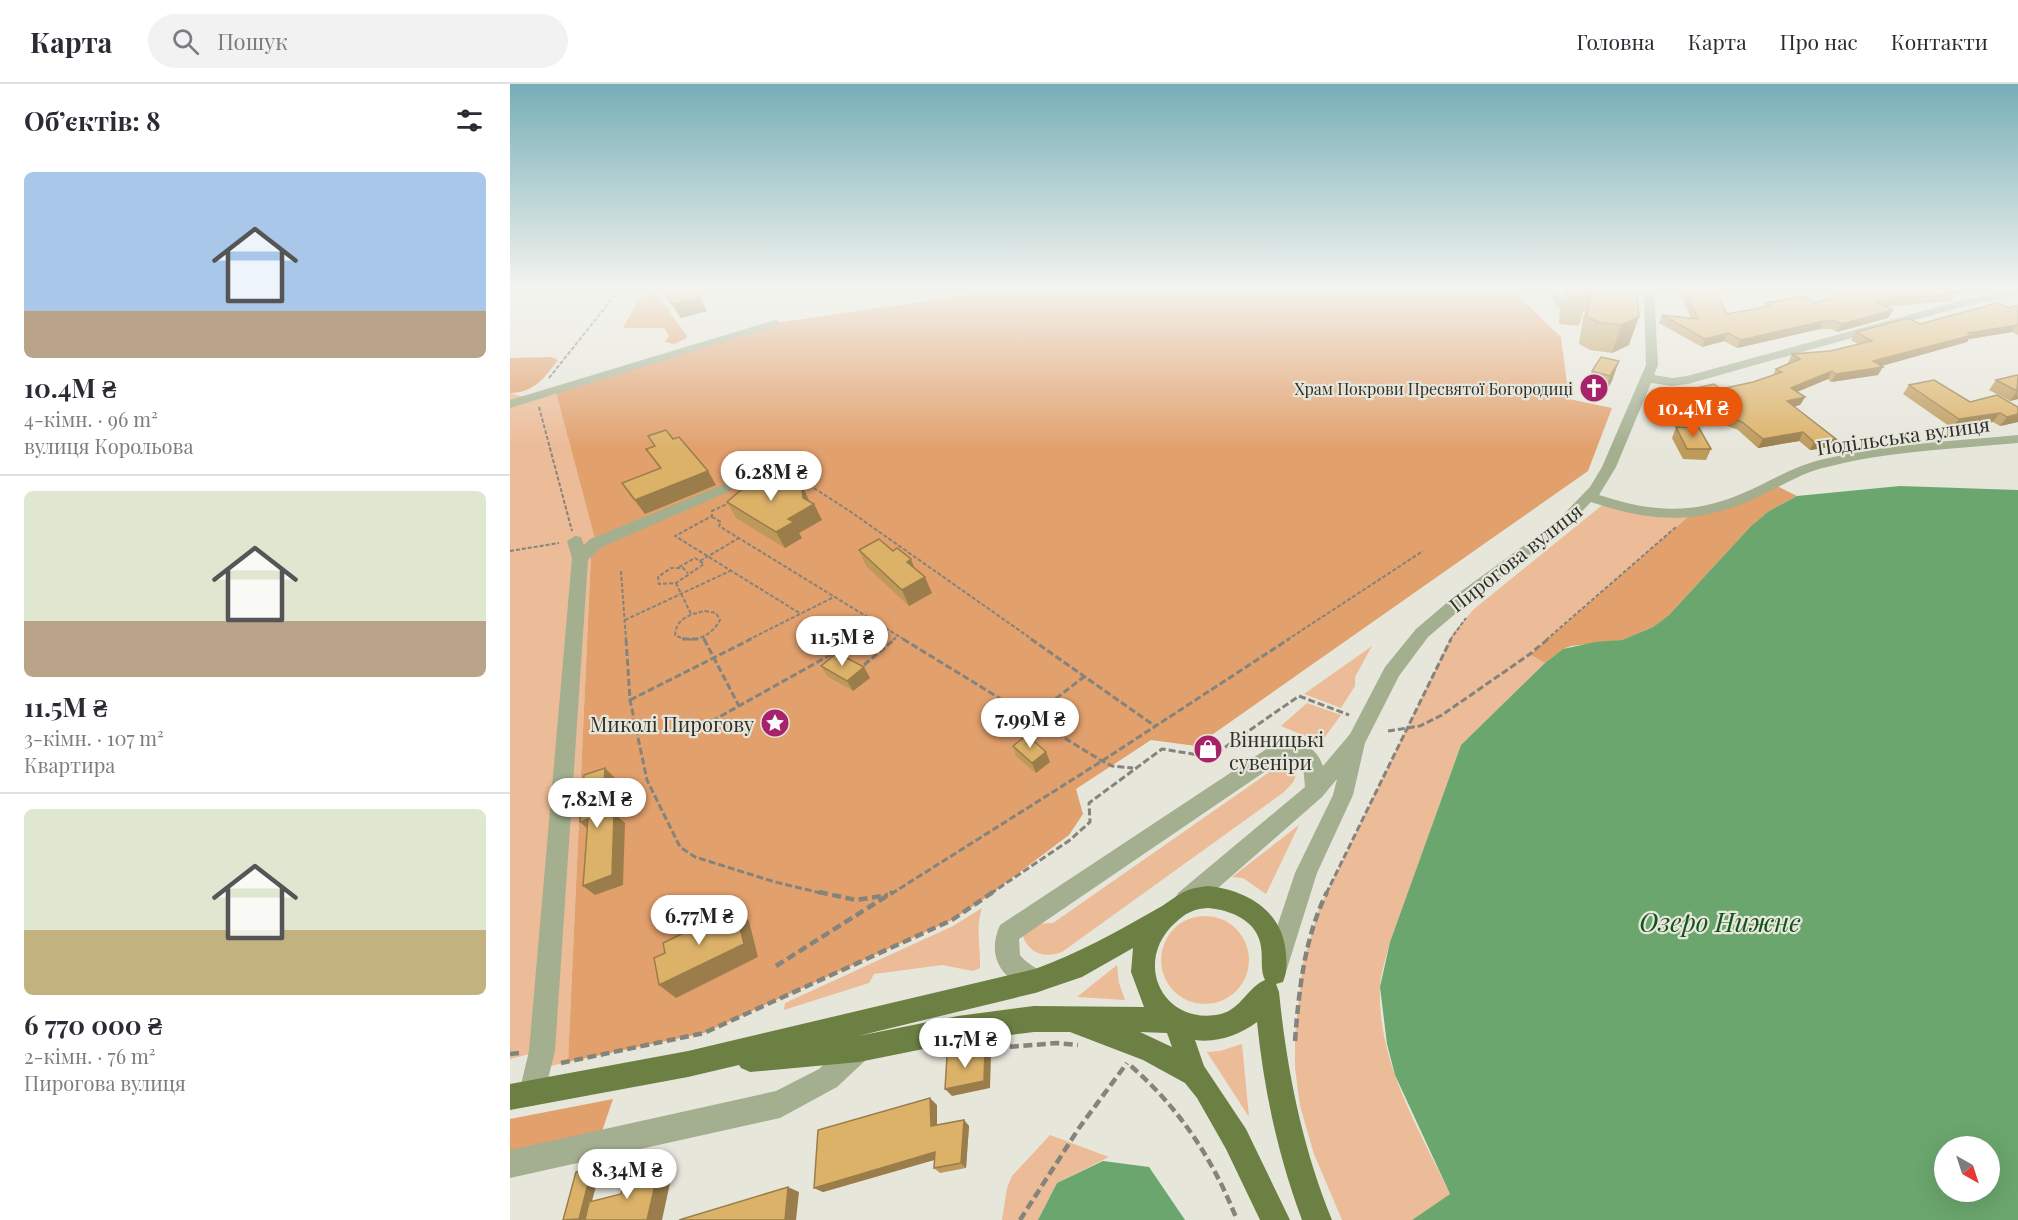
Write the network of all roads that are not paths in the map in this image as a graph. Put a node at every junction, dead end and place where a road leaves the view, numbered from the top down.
1 (709, 343) edge
2 (1652, 343) edge
3 (1820, 343) edge
4 (1646, 378) junction
5 (510, 404) edge
6 (2018, 439) edge
7 (725, 488) dead end
8 (1590, 497) junction
9 (1357, 740) junction
10 (1315, 791) junction
11 (1186, 901) junction
12 (1161, 919) junction
13 (1035, 981) junction
14 (1271, 983) junction
15 (1063, 1019) junction
16 (1174, 1021) junction
17 (859, 1049) junction
18 (688, 1064) junction
19 (1194, 1074) junction
20 (527, 1086) edge
21 (510, 1164) edge
22 (1275, 1220) edge
23 (1317, 1220) edge

1 - 5 street
2 - 4 street, Пирогова вулиця
3 - 4 street
4 - 8 street, Пирогова вулиця
6 - 8 street, Подільська вулиця
7 - 20 street
8 - 9 street, Пирогова вулиця
9 - 10 street, Пирогова вулиця
9 - 14 street, Пирогова вулиця
10 - 11 street, Пирогова вулиця
10 - 13 street
11 - 12 main road
11 - 14 main road
12 - 13 main road
12 - 16 main road
13 - 18 main road
14 - 16 main road
14 - 23 main road
15 - 16 main road
15 - 17 main road
15 - 19 main road
16 - 19 main road
17 - 18 main road
17 - 21 street
18 - 20 main road
19 - 22 main road

